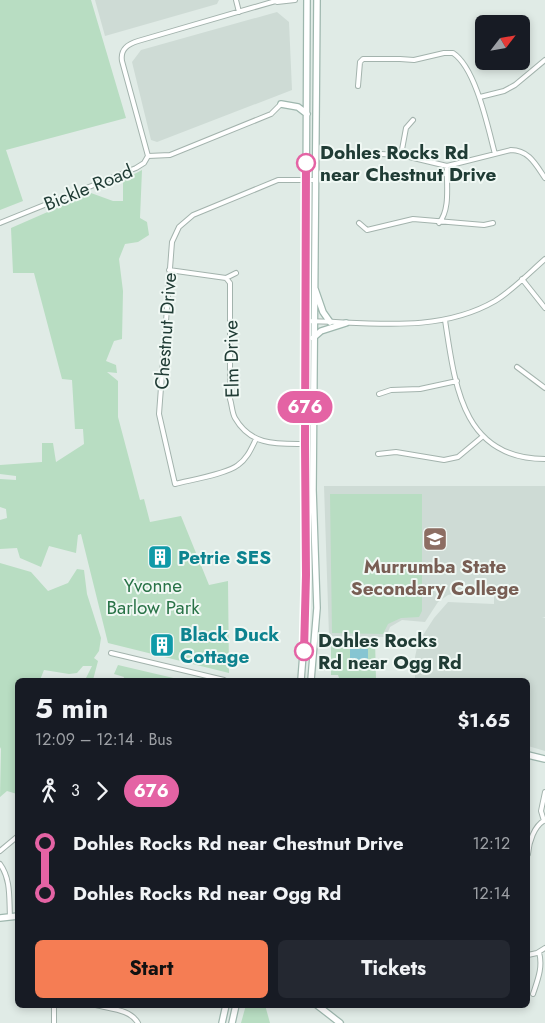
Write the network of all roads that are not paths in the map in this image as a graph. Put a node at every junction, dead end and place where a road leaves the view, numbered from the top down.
1 (236, 0) edge
2 (295, 0) edge
3 (307, 0) edge
4 (317, 0) edge
5 (277, 1) edge
6 (239, 12) junction
7 (545, 60) edge
8 (358, 86) dead end
9 (480, 97) junction
10 (281, 104) joint
11 (307, 114) junction
12 (413, 120) dead end
13 (360, 153) dead end
14 (495, 154) junction
15 (401, 155) junction
16 (148, 156) junction
17 (447, 166) junction
18 (545, 178) edge
19 (306, 180) junction
20 (314, 180) junction
21 (359, 223) dead end
22 (439, 223) junction
23 (493, 223) dead end
24 (0, 224) edge
25 (545, 259) edge
26 (169, 270) junction
27 (236, 273) dead end
28 (226, 278) junction
29 (522, 278) junction
30 (313, 282) junction
31 (545, 308) edge
32 (444, 320) junction
33 (310, 322) junction
34 (330, 322) junction
35 (346, 323) junction
36 (313, 338) junction
37 (517, 367) dead end
38 (456, 381) junction
39 (545, 388) edge
40 (379, 394) dead end
41 (482, 436) junction
42 (256, 440) junction
43 (305, 444) junction
44 (378, 454) dead end
45 (545, 459) edge
46 (111, 653) dead end
47 (216, 678) edge
48 (301, 678) edge
49 (311, 678) edge
50 (530, 755) edge
51 (545, 759) edge
52 (545, 792) edge
53 (545, 820) edge
54 (15, 838) edge
55 (530, 847) edge
56 (0, 851) edge
57 (0, 864) edge
58 (15, 916) edge
59 (10, 917) junction
60 (0, 918) edge
61 (545, 948) edge
62 (539, 952) junction
63 (530, 954) edge
64 (533, 994) dead end
65 (54, 1008) edge
66 (108, 1008) edge
67 (225, 1008) edge
68 (235, 1008) edge
69 (321, 1008) edge
70 (337, 1022) edge
71 (54, 1023) edge
72 (138, 1023) edge
73 (222, 1023) edge
74 (232, 1023) edge

1 - 6 street
2 - 5 street
3 - 11 main road
4 - 20 main road
5 - 6 street
6 - 16 street
7 - 9 street
8 - 9 street
9 - 14 street
10 - 11 main road
10 - 16 street, Bickle Road
11 - 19 main road
12 - 15 street
13 - 15 street
14 - 17 street
14 - 18 street
15 - 17 street
16 - 24 street, Bickle Road
17 - 22 street
19 - 20 street, Chestnut Drive
19 - 26 street, Chestnut Drive
19 - 33 main road
20 - 30 main road
21 - 22 street
22 - 23 street
25 - 29 street
26 - 28 street
26 - 42 street, Chestnut Drive
27 - 28 street
28 - 42 street, Elm Drive
29 - 31 street
29 - 32 street
30 - 33 main road
30 - 34 main road
32 - 35 street
32 - 38 street
33 - 34 street
33 - 36 main road
33 - 43 main road
34 - 35 street
35 - 36 main road
36 - 49 main road
37 - 39 street
38 - 40 street
38 - 41 street
41 - 44 street
41 - 45 street
42 - 43 street
43 - 48 main road
46 - 47 street
50 - 51 main road
52 - 53 street
53 - 55 street
54 - 56 street
57 - 59 street
58 - 59 main road
59 - 60 main road
61 - 62 street
62 - 63 street
62 - 64 street
65 - 71 street
66 - 72 street
67 - 73 main road
68 - 74 main road
69 - 70 main road

